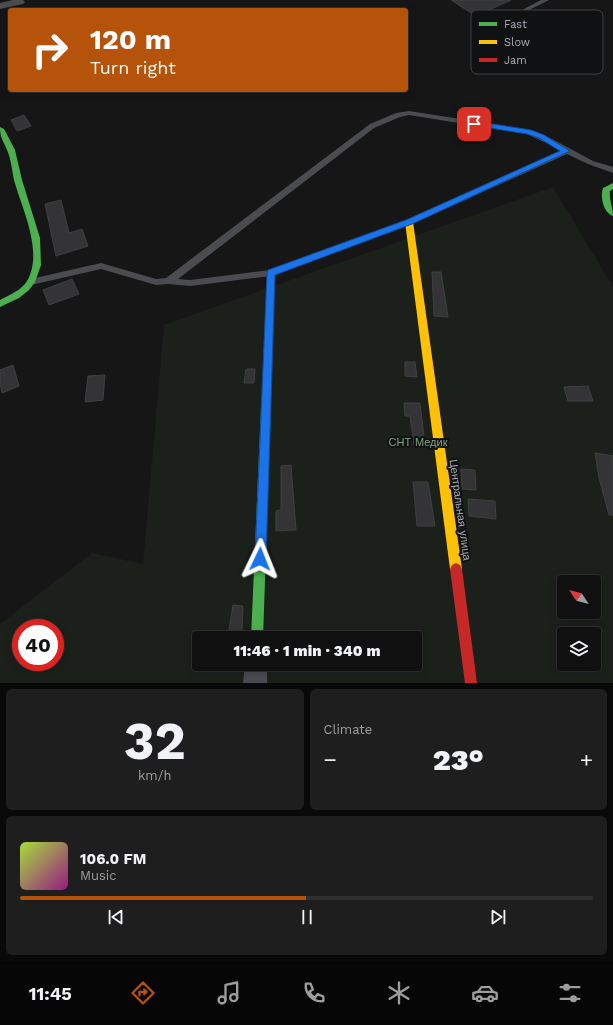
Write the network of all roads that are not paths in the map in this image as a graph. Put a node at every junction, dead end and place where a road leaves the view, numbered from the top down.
1 (546, 0) edge
2 (19, 2) dead end
3 (0, 6) edge
4 (524, 10) dead end
5 (0, 129) edge
6 (566, 151) junction
7 (613, 170) edge
8 (610, 188) edge
9 (613, 214) edge
10 (409, 222) junction
11 (271, 273) junction
12 (168, 281) junction
13 (31, 282) junction
14 (0, 304) edge
15 (257, 631) edge
16 (256, 671) edge
17 (255, 683) edge
18 (471, 683) edge

1 - 4 lane
2 - 3 street
5 - 13 street
6 - 7 lane
6 - 10 lane
6 - 12 lane
8 - 9 street
10 - 11 lane
10 - 18 street, Центральная улица
11 - 12 lane
11 - 15 street
12 - 13 lane
13 - 14 street
16 - 17 street

